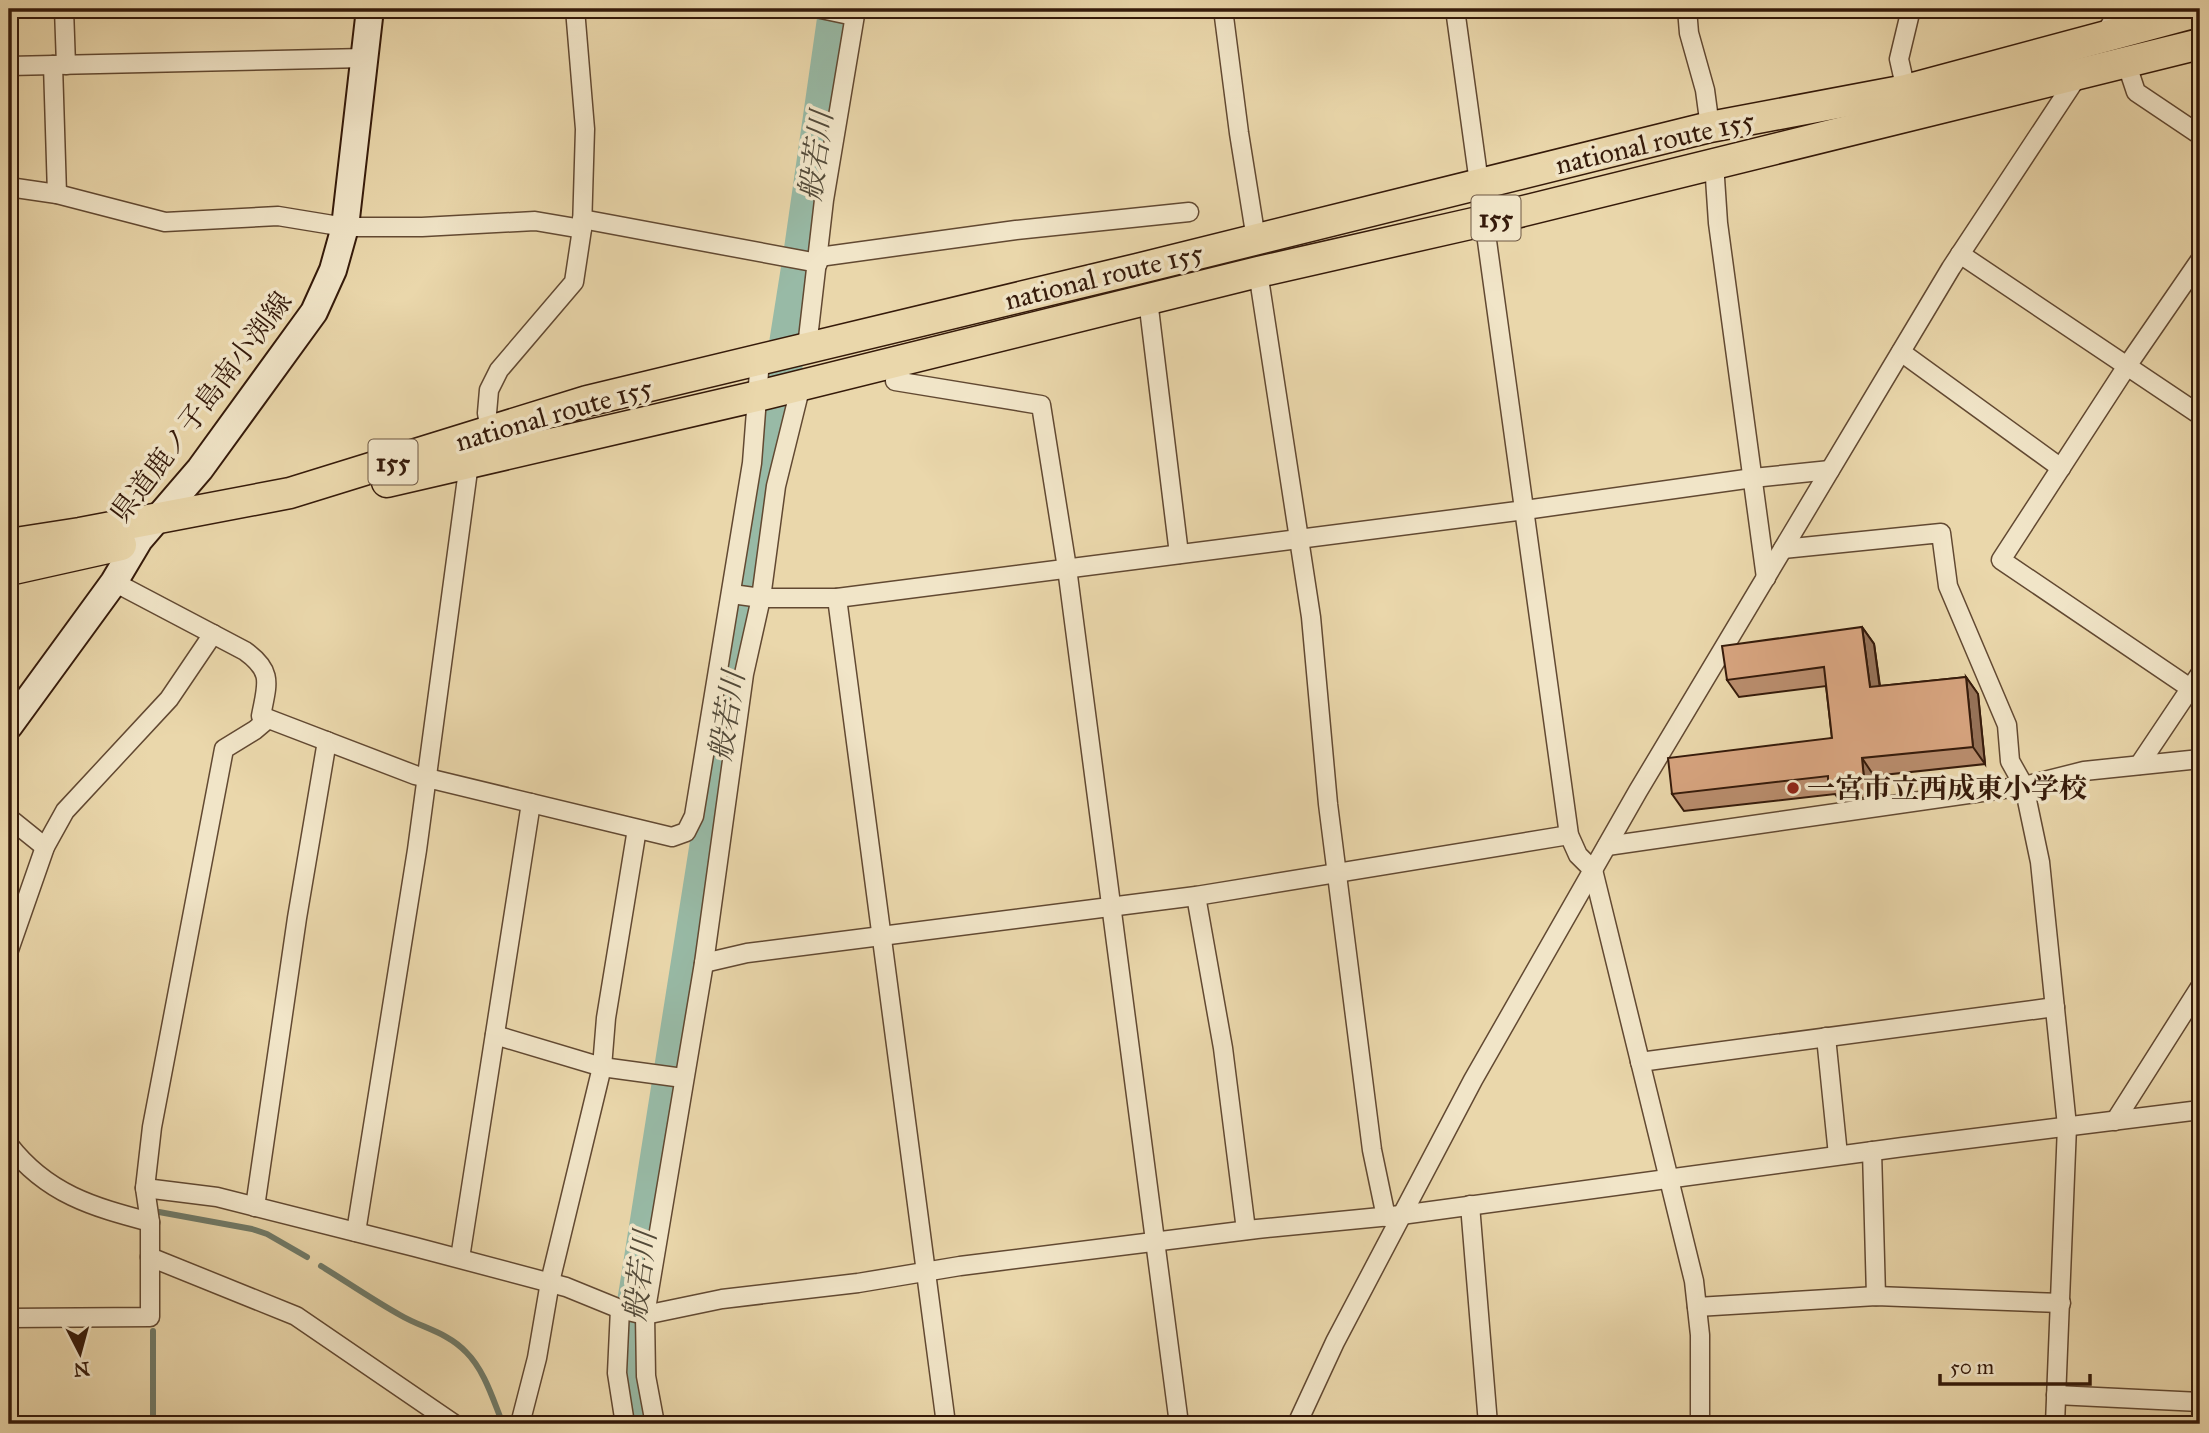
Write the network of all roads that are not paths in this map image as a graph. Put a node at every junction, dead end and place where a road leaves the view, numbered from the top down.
1 (64, 9) edge
2 (370, 9) edge
3 (575, 9) edge
4 (1223, 9) edge
5 (1455, 9) edge
6 (1687, 9) edge
7 (1911, 9) edge
8 (2120, 9) edge
9 (825, 10) edge
10 (2200, 11) edge
11 (853, 13) edge
12 (2103, 38) junction
13 (2200, 44) edge
14 (364, 58) junction
15 (2126, 62) junction
16 (60, 65) junction
17 (9, 66) edge
18 (2079, 74) junction
19 (1906, 90) junction
20 (1710, 127) junction
21 (2200, 135) edge
22 (1714, 163) junction
23 (1477, 183) junction
24 (9, 187) edge
25 (57, 194) junction
26 (1189, 212) dead end
27 (1483, 221) junction
28 (582, 224) junction
29 (345, 227) junction
30 (1256, 239) junction
31 (1960, 254) junction
32 (816, 260) junction
33 (2200, 260) edge
34 (1258, 272) junction
35 (1148, 300) junction
36 (1901, 352) junction
37 (784, 353) junction
38 (2127, 366) junction
39 (895, 381) dead end
40 (779, 390) junction
41 (2200, 415) edge
42 (490, 431) junction
43 (469, 463) junction
44 (2061, 468) junction
45 (1830, 470) junction
46 (1753, 478) junction
47 (1525, 510) junction
48 (148, 529) junction
49 (1297, 538) junction
50 (9, 544) edge
51 (1783, 549) junction
52 (1180, 554) junction
53 (1067, 568) junction
54 (9, 570) edge
55 (1766, 578) junction
56 (114, 582) junction
57 (735, 594) junction
58 (759, 598) junction
59 (838, 598) junction
60 (213, 634) junction
61 (2195, 681) edge
62 (268, 719) junction
63 (9, 726) edge
64 (327, 741) junction
65 (2200, 759) edge
66 (2139, 765) junction
67 (426, 778) junction
68 (2024, 786) junction
69 (531, 803) junction
70 (9, 818) edge
71 (637, 829) junction
72 (1569, 835) junction
73 (1607, 846) junction
74 (45, 847) junction
75 (1593, 870) junction
76 (1337, 874) junction
77 (1196, 896) junction
78 (1112, 906) junction
79 (881, 935) junction
80 (9, 950) edge
81 (704, 963) junction
82 (2200, 987) edge
83 (2055, 1007) junction
84 (495, 1035) junction
85 (1826, 1037) junction
86 (1640, 1062) junction
87 (602, 1067) junction
88 (681, 1078) junction
89 (2200, 1110) edge
90 (2115, 1121) junction
91 (2067, 1126) junction
92 (9, 1145) edge
93 (1872, 1151) junction
94 (1838, 1155) junction
95 (1668, 1178) junction
96 (145, 1188) junction
97 (1471, 1205) junction
98 (255, 1207) junction
99 (1394, 1216) junction
100 (150, 1222) junction
101 (1246, 1230) junction
102 (356, 1232) junction
103 (1153, 1242) junction
104 (150, 1257) junction
105 (460, 1258) junction
106 (925, 1272) junction
107 (550, 1282) junction
108 (1876, 1296) junction
109 (2061, 1303) junction
110 (1697, 1307) junction
111 (632, 1312) junction
112 (9, 1318) edge
113 (2056, 1395) junction
114 (2200, 1402) edge
115 (454, 1424) edge
116 (520, 1424) edge
117 (625, 1424) edge
118 (655, 1424) edge
119 (946, 1424) edge
120 (1179, 1424) edge
121 (1297, 1424) edge
122 (1488, 1424) edge
123 (1700, 1424) edge
124 (2054, 1424) edge

1 - 16 street
2 - 14 main road, 県道鹿ノ子島南小渕線
3 - 28 street
4 - 30 street
5 - 23 street
6 - 20 street
7 - 19 street
8 - 12 street
9 - 11 street
10 - 12 highway, national route 155 / 155
11 - 32 street
12 - 18 street
12 - 19 highway, national route 155 / 155
13 - 15 highway, national route 155 / 155
14 - 16 street
14 - 29 main road, 県道鹿ノ子島南小渕線
15 - 18 highway, national route 155 / 155
15 - 21 street
16 - 17 street
16 - 25 street
18 - 22 highway, national route 155 / 155
18 - 31 street
19 - 20 highway, national route 155 / 155
20 - 23 highway, national route 155 / 155
22 - 27 highway, national route 155 / 155
22 - 46 street
23 - 27 street
23 - 30 highway, national route 155 / 155
24 - 25 street
25 - 29 street
26 - 32 street
27 - 34 highway, national route 155 / 155
27 - 47 street
28 - 29 street
28 - 32 street
28 - 42 street
29 - 48 main road, 県道鹿ノ子島南小渕線
30 - 37 highway, national route 155 / 155
31 - 36 street
31 - 38 street
32 - 37 street
33 - 38 street
34 - 35 highway, national route 155 / 155
34 - 49 street
35 - 40 highway, national route 155 / 155
35 - 52 street
36 - 44 street
36 - 45 street
37 - 40 street
37 - 42 highway, national route 155 / 155
38 - 41 street
38 - 44 street
39 - 53 street
40 - 43 highway, national route 155 / 155
40 - 57 street
40 - 58 street
42 - 48 highway, national route 155 / 155
43 - 48 highway, national route 155 / 155
43 - 67 street
44 - 61 street
45 - 46 street
45 - 51 street
46 - 47 street
46 - 55 street
47 - 49 street
47 - 72 street
48 - 50 highway, national route 155 / 155
48 - 54 highway, national route 155 / 155
48 - 56 main road, 県道鹿ノ子島南小渕線
49 - 52 street
49 - 76 street
51 - 55 street
51 - 68 street
52 - 53 street
53 - 59 street
53 - 78 street
55 - 73 street
56 - 60 street
56 - 63 main road, 県道鹿ノ子島南小渕線
57 - 58 street
57 - 71 street
58 - 59 street
58 - 81 street
59 - 79 street
60 - 62 street
60 - 74 street
61 - 66 street
62 - 64 street
62 - 96 street
64 - 67 street
64 - 98 street
65 - 66 street
66 - 68 street
67 - 69 street
67 - 102 street
68 - 73 street
68 - 83 street
69 - 71 street
69 - 84 street
70 - 74 street
71 - 87 street
72 - 75 street
72 - 76 street
73 - 75 street
74 - 80 street
75 - 86 street
75 - 99 street
76 - 77 street
76 - 99 street
77 - 78 street
77 - 101 street
78 - 79 street
78 - 103 street
79 - 81 street
79 - 106 street
81 - 88 street
82 - 90 street
83 - 85 street
83 - 91 street
84 - 87 street
84 - 105 street
85 - 86 street
85 - 94 street
86 - 95 street
87 - 88 street
87 - 107 street
88 - 111 street
89 - 90 street
90 - 91 street
91 - 93 street
91 - 109 street
92 - 100 street
93 - 94 street
93 - 108 street
94 - 95 street
95 - 97 street
95 - 110 street
96 - 98 street
96 - 100 street
97 - 99 street
97 - 122 street
98 - 102 street
99 - 101 street
99 - 121 street
100 - 104 street
101 - 103 street
102 - 105 street
103 - 106 street
103 - 120 street
104 - 112 street
104 - 115 street
105 - 107 street
106 - 111 street
106 - 119 street
107 - 111 street
107 - 116 street
108 - 109 street
108 - 110 street
109 - 113 street
110 - 123 street
111 - 117 street
111 - 118 street
113 - 114 street
113 - 124 street

